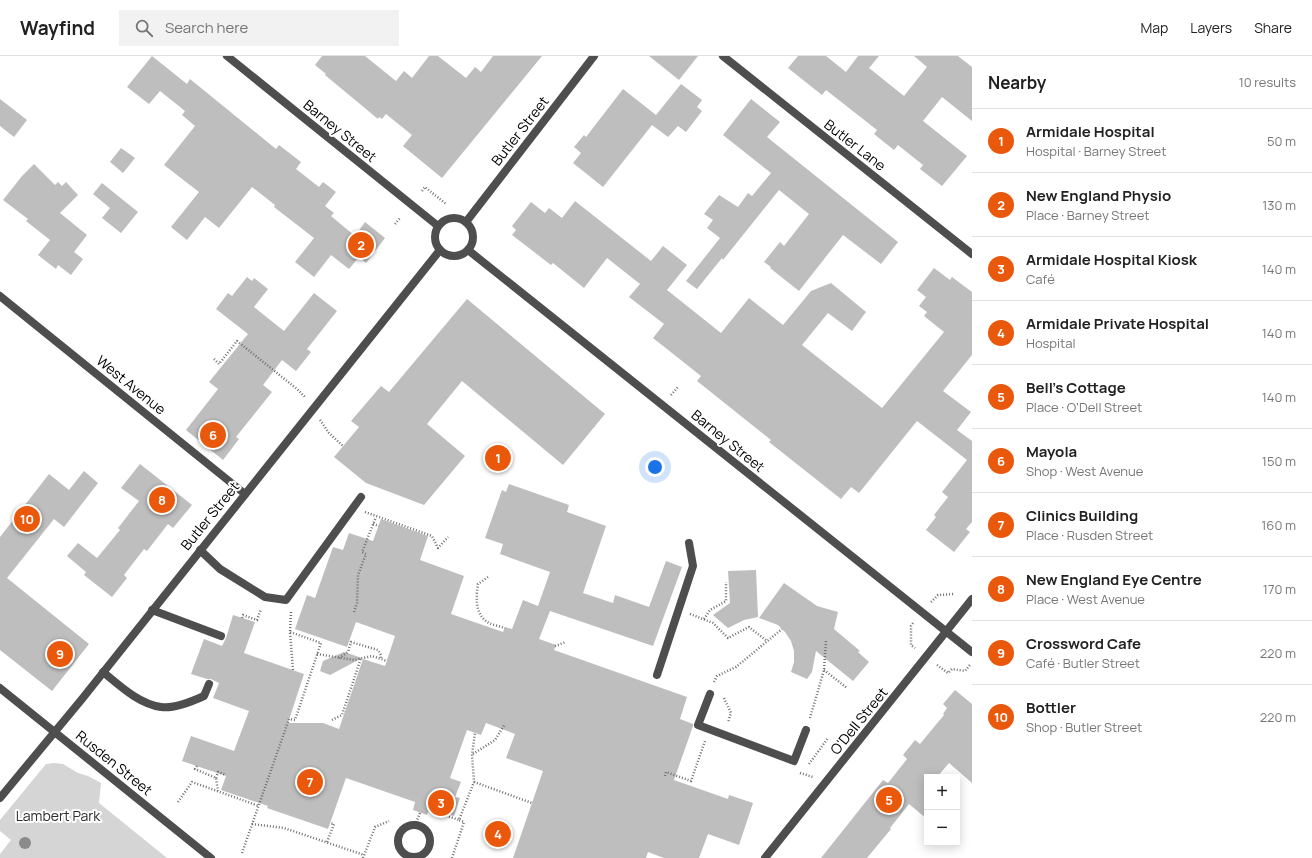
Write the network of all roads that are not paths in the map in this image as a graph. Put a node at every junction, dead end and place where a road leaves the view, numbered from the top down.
1 (227, 56) edge
2 (594, 56) edge
3 (723, 56) edge
4 (466, 222) junction
5 (438, 226) junction
6 (440, 250) junction
7 (468, 250) junction
8 (972, 254) edge
9 (0, 296) edge
10 (245, 494) junction
11 (361, 498) dead end
12 (689, 543) dead end
13 (200, 550) junction
14 (972, 599) edge
15 (152, 610) junction
16 (946, 632) junction
17 (220, 636) dead end
18 (972, 652) edge
19 (103, 672) junction
20 (657, 675) dead end
21 (209, 684) dead end
22 (0, 688) edge
23 (710, 694) dead end
24 (806, 730) dead end
25 (55, 732) junction
26 (0, 798) edge
27 (406, 857) edge
28 (211, 858) edge
29 (765, 858) edge

1 - 5 street, Barney Street
2 - 4 street, Butler Street
3 - 8 street, Butler Lane
4 - 5 street
4 - 7 street
5 - 6 street
6 - 7 street
6 - 10 street, Butler Street
7 - 16 street, Barney Street
9 - 10 street, West Avenue
10 - 13 street, Butler Street
11 - 13 street
12 - 20 street
13 - 15 street, Butler Street
14 - 16 street, O'Dell Street
15 - 17 street
15 - 19 street, Butler Street
16 - 18 street, Barney Street
16 - 29 street, O'Dell Street
19 - 21 street
19 - 25 street, Butler Street
22 - 25 street, Rusden Street
23 - 24 street
25 - 26 street, Butler Street
25 - 28 street, Rusden Street
27 - 27 street

